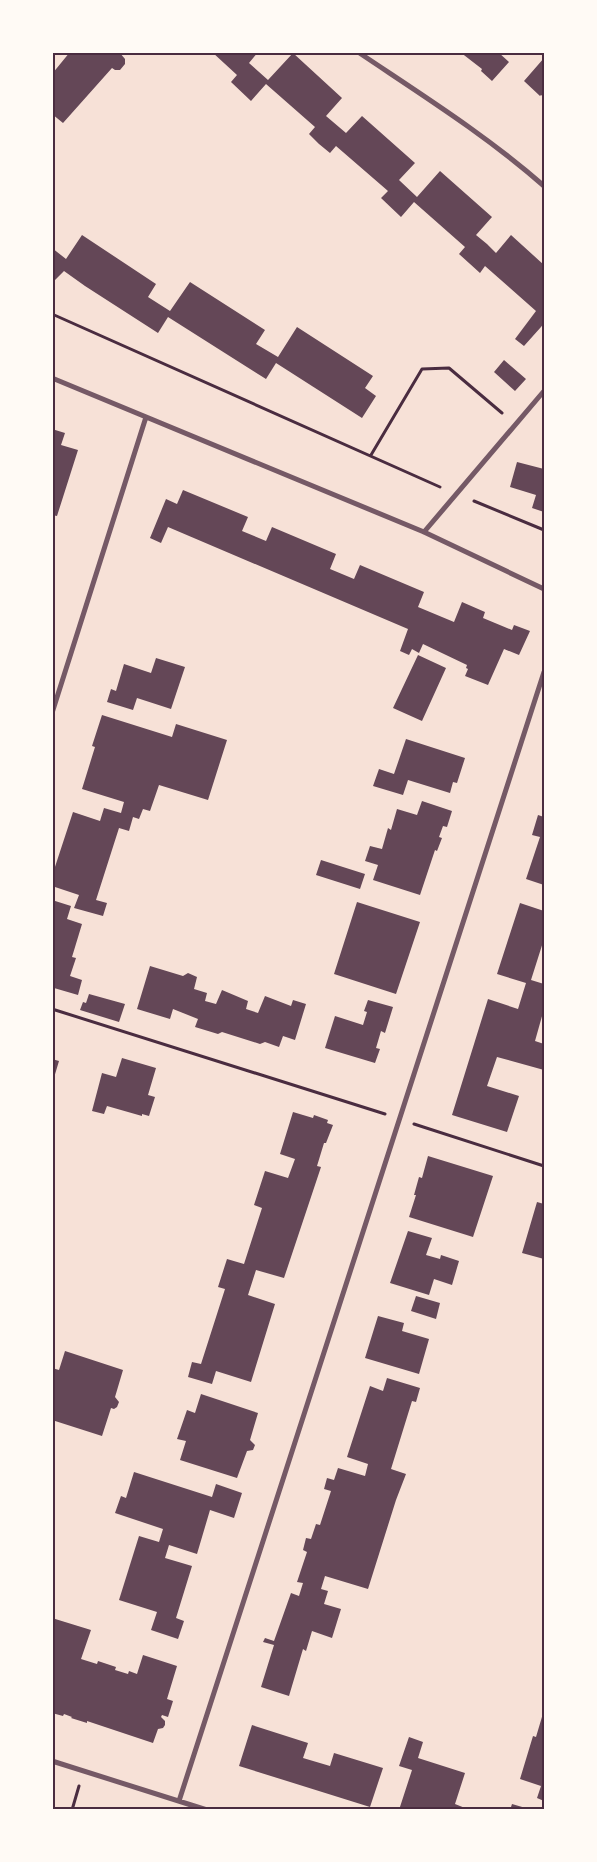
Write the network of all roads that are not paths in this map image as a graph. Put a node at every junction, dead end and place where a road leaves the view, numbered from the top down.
1 (358, 52) edge
2 (544, 186) edge
3 (52, 378) edge
4 (544, 391) edge
5 (146, 417) junction
6 (424, 532) junction
7 (544, 589) edge
8 (544, 672) edge
9 (52, 713) edge
10 (52, 1761) edge
11 (179, 1801) junction
12 (207, 1810) edge

1 - 2 street
3 - 5 street
4 - 6 street
5 - 6 street
5 - 9 street
6 - 7 street
8 - 11 street
10 - 11 street
11 - 12 street

